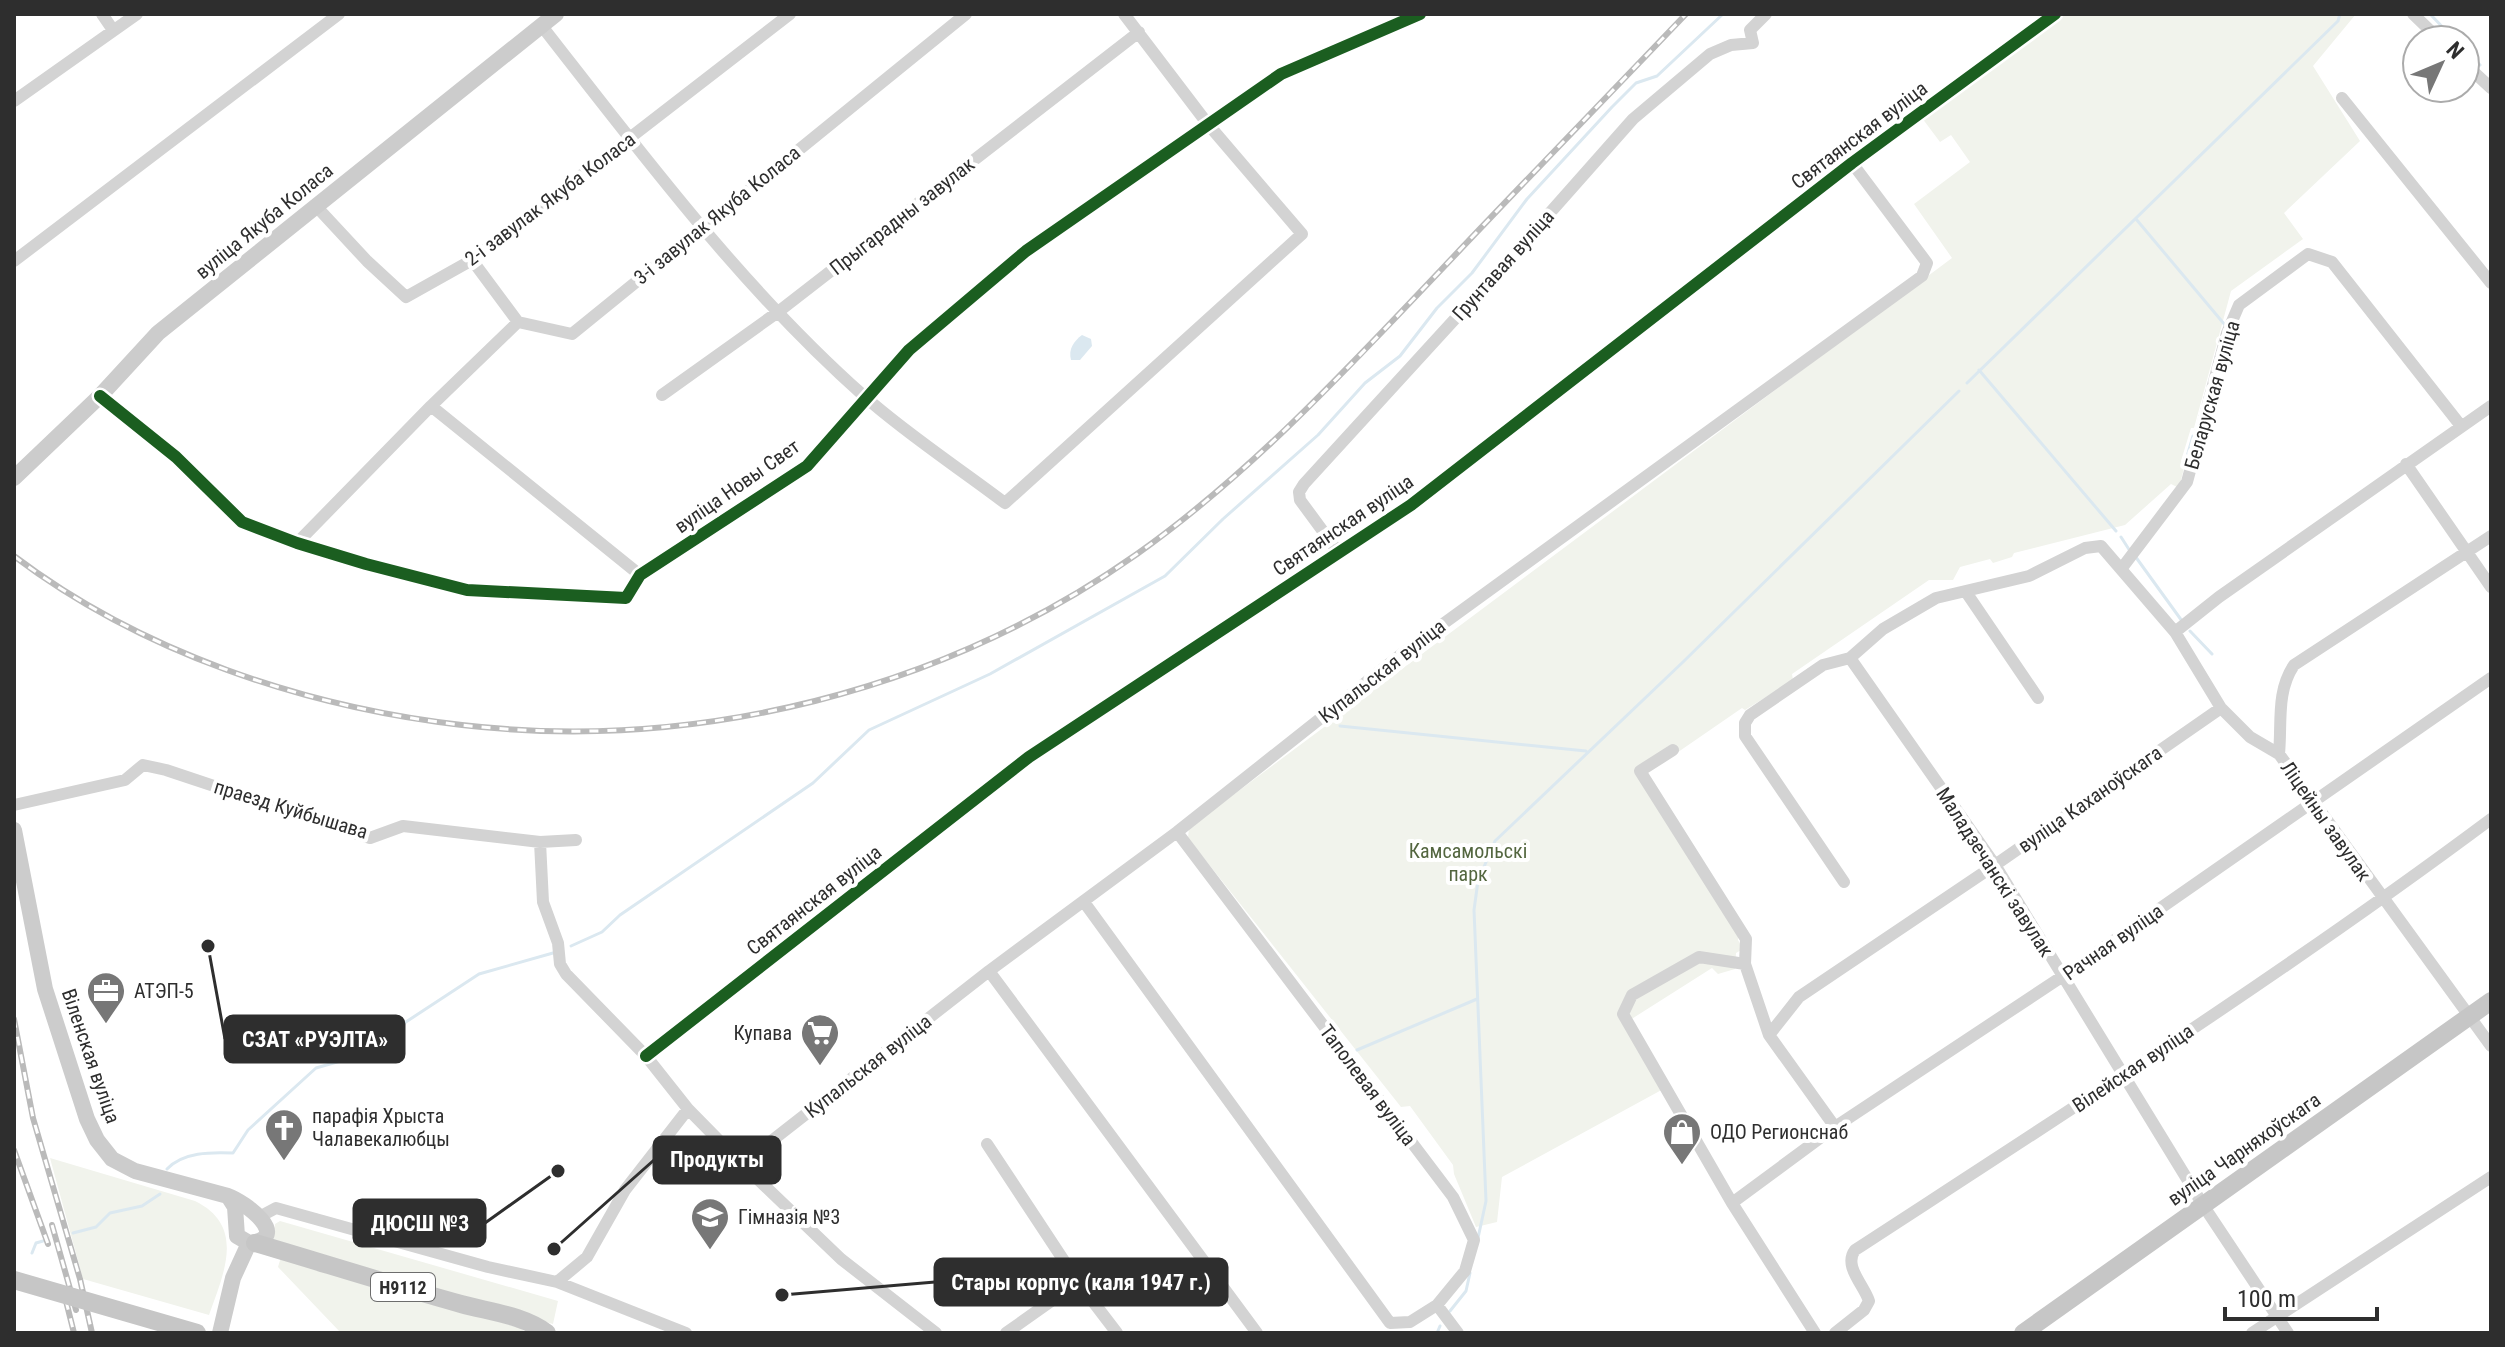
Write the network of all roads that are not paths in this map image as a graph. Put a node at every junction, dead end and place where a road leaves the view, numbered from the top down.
1 (102, 14) edge
2 (137, 14) edge
3 (339, 14) edge
4 (556, 14) edge
5 (790, 14) edge
6 (966, 14) edge
7 (1124, 14) edge
8 (1420, 14) edge
9 (1766, 14) edge
10 (2055, 14) edge
11 (541, 25) junction
12 (113, 30) junction
13 (1139, 32) junction
14 (2342, 98) dead end
15 (14, 101) edge
16 (1207, 123) junction
17 (630, 139) junction
18 (1852, 163) junction
19 (315, 205) junction
20 (703, 227) junction
21 (472, 260) junction
22 (14, 261) edge
23 (2491, 283) edge
24 (778, 312) junction
25 (518, 322) junction
26 (662, 395) dead end
27 (100, 396) junction
28 (865, 397) junction
29 (431, 406) junction
30 (2491, 406) edge
31 (2461, 426) junction
32 (2406, 464) junction
33 (14, 478) edge
34 (2491, 536) edge
35 (297, 543) junction
36 (2468, 551) junction
37 (1339, 553) junction
38 (2122, 568) junction
39 (640, 575) junction
40 (2491, 587) edge
41 (1966, 592) junction
42 (2175, 632) junction
43 (1850, 658) junction
44 (2491, 678) edge
45 (2038, 698) dead end
46 (2221, 708) junction
47 (1673, 750) dead end
48 (2279, 754) junction
49 (2313, 804) junction
50 (14, 805) edge
51 (2491, 819) edge
52 (14, 830) edge
53 (1177, 832) junction
54 (576, 840) dead end
55 (540, 842) junction
56 (1995, 865) junction
57 (1844, 882) dead end
58 (2382, 900) junction
59 (1084, 902) junction
60 (1745, 964) junction
61 (989, 971) junction
62 (2063, 976) junction
63 (2491, 1001) edge
64 (2470, 1016) junction
65 (1769, 1035) junction
66 (2491, 1046) edge
67 (646, 1056) junction
68 (2123, 1075) junction
69 (688, 1109) junction
70 (1835, 1127) junction
71 (987, 1144) dead end
72 (742, 1164) junction
73 (2491, 1177) edge
74 (234, 1198) junction
75 (1732, 1203) junction
76 (2203, 1205) junction
77 (257, 1214) junction
78 (237, 1220) junction
79 (254, 1244) junction
80 (14, 1280) edge
81 (557, 1282) junction
82 (1078, 1282) junction
83 (1437, 1305) junction
84 (2278, 1316) junction
85 (541, 1330) edge
86 (197, 1333) edge
87 (220, 1333) edge
88 (686, 1333) edge
89 (936, 1333) edge
90 (1006, 1333) edge
91 (1117, 1333) edge
92 (1257, 1333) edge
93 (1458, 1333) edge
94 (1815, 1333) edge
95 (1835, 1333) edge
96 (2023, 1333) edge
97 (2252, 1333) edge
98 (2288, 1333) edge

1 - 12 street
2 - 12 street
3 - 22 street
4 - 11 street, вуліца Якуба Коласа
5 - 17 street, 2-і завулак Якуба Коласа
6 - 20 street, 3-і завулак Якуба Коласа
7 - 13 street
8 - 16 street, вуліца Новы Свет
9 - 37 street, Грунтавая вуліца
10 - 18 street, Святаянская вуліца
11 - 17 street
11 - 19 street, вуліца Якуба Коласа
12 - 15 street
13 - 16 street
13 - 24 street, Прыгарадны завулак
14 - 23 street
16 - 28 street, вуліца Новы Свет
16 - 28 street
17 - 20 street
17 - 21 street, 2-і завулак Якуба Коласа
18 - 37 street, Святаянская вуліца
18 - 53 street, Купальская вуліца
19 - 21 street, 2-і завулак Якуба Коласа
19 - 27 street, вуліца Якуба Коласа
20 - 24 street
20 - 25 street, 3-і завулак Якуба Коласа
21 - 25 street
24 - 26 street, Прыгарадны завулак
24 - 28 street
25 - 29 street
27 - 33 street, вуліца Якуба Коласа
27 - 35 street, вуліца Новы Свет
28 - 39 street, вуліца Новы Свет
29 - 35 street
29 - 39 street
30 - 31 street
31 - 32 street
31 - 38 street, Беларуская вуліца
32 - 36 street
32 - 42 street
34 - 36 street
35 - 39 street, вуліца Новы Свет
36 - 40 street
36 - 48 street
37 - 67 street, Святаянская вуліца
38 - 41 street
38 - 42 street, Ліцейны завулак
41 - 43 street
41 - 45 street
42 - 46 street, Ліцейны завулак
43 - 56 street, Маладзечанскі завулак
43 - 57 street
44 - 49 street, Рачная вуліца
46 - 48 street, Ліцейны завулак
46 - 56 street, вуліца Каханоўскага
47 - 60 street
48 - 49 street, Ліцейны завулак
49 - 58 street, Ліцейны завулак
49 - 62 street, Рачная вуліца
50 - 55 street, праезд Куйбышава
51 - 58 street, Вілейская вуліца
52 - 74 street, Віленская вуліца
53 - 59 street, Купальская вуліца
53 - 83 street, Таполевая вуліца
54 - 55 street, праезд Куйбышава
55 - 67 street
56 - 62 street, Маладзечанскі завулак
56 - 65 street, вуліца Каханоўскага
58 - 64 street, Ліцейны завулак
58 - 68 street, Вілейская вуліца
59 - 61 street, Купальская вуліца
59 - 83 street, Таполевая вуліца
60 - 65 street
60 - 75 street
61 - 72 street, Купальская вуліца
61 - 92 street
62 - 68 street, Маладзечанскі завулак
62 - 70 street, Рачная вуліца
63 - 64 main road, вуліца Чарняхоўскага
64 - 66 street, Ліцейны завулак
64 - 76 main road, вуліца Чарняхоўскага
65 - 70 street
67 - 69 street
68 - 76 street, Маладзечанскі завулак
68 - 95 street, Вілейская вуліца
69 - 72 street
69 - 81 street
70 - 75 street, Рачная вуліца
71 - 82 street
72 - 89 street
73 - 84 street
74 - 77 street
74 - 78 street
75 - 94 street
76 - 84 street, Маладзечанскі завулак
76 - 96 main road, вуліца Чарняхоўскага
77 - 78 street
77 - 79 street
77 - 81 street
78 - 79 street
79 - 85 main road, Н9112
79 - 87 street
80 - 86 main road, bridge
81 - 88 street
82 - 90 street
82 - 91 street
83 - 93 street
84 - 97 street
84 - 98 street, Маладзечанскі завулак

